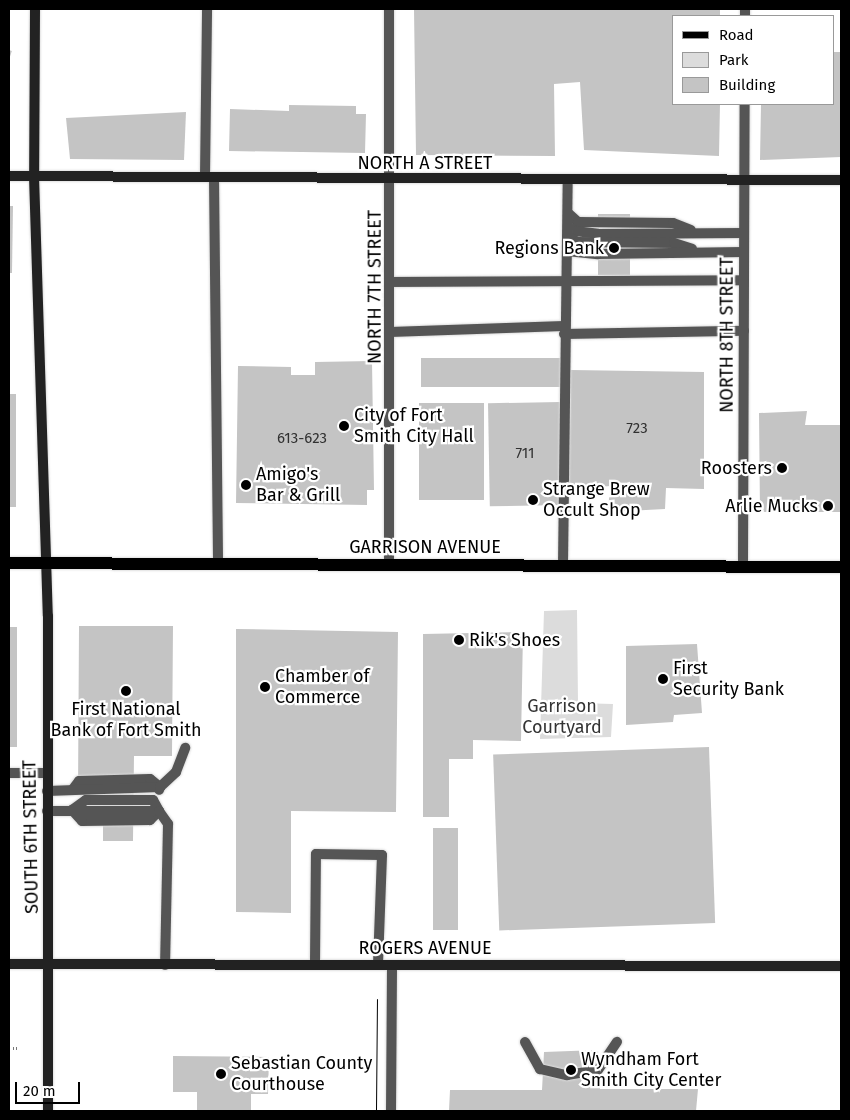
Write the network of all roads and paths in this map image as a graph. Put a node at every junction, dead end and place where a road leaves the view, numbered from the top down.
1 (35, 9) edge
2 (207, 9) edge
3 (389, 9) edge
4 (745, 105) edge
5 (9, 176) edge
6 (34, 176) junction
7 (209, 177) junction
8 (391, 179) junction
9 (568, 180) junction
10 (841, 180) edge
11 (744, 181) junction
12 (568, 213) junction
13 (568, 232) junction
14 (697, 233) junction
15 (744, 233) junction
16 (567, 251) junction
17 (700, 252) junction
18 (744, 252) junction
19 (567, 280) junction
20 (744, 280) junction
21 (391, 282) junction
22 (564, 330) junction
23 (744, 331) junction
24 (390, 332) junction
25 (46, 562) junction
26 (218, 562) junction
27 (9, 563) edge
28 (389, 565) junction
29 (563, 565) junction
30 (743, 565) junction
31 (841, 566) edge
32 (185, 748) dead end
33 (9, 773) edge
34 (47, 773) junction
35 (160, 787) junction
36 (47, 791) junction
37 (153, 800) junction
38 (72, 810) junction
39 (47, 811) junction
40 (159, 811) junction
41 (315, 963) junction
42 (9, 964) edge
43 (48, 964) junction
44 (165, 965) junction
45 (378, 965) junction
46 (392, 965) junction
47 (841, 966) edge
48 (526, 1042) dead end
49 (617, 1042) dead end
50 (9, 1048) edge
51 (17, 1048) dead end
52 (48, 1111) edge
53 (391, 1111) edge

1 - 6 street, SOUTH 6TH STREET
2 - 7 street
3 - 8 street, NORTH 7TH STREET
4 - 11 street, NORTH 8TH STREET
5 - 6 street, NORTH A STREET
6 - 7 street, NORTH A STREET
6 - 25 street, SOUTH 6TH STREET
7 - 8 street, NORTH A STREET
7 - 26 street
8 - 9 street, NORTH A STREET
8 - 21 street, NORTH 7TH STREET
9 - 11 street, NORTH A STREET
9 - 12 street
10 - 11 street, NORTH A STREET
11 - 15 street, NORTH 8TH STREET
12 - 13 street
12 - 14 street
13 - 14 street
13 - 16 street
13 - 17 street
14 - 15 street
15 - 18 street, NORTH 8TH STREET
16 - 17 street
16 - 19 street
17 - 18 street
18 - 20 street, NORTH 8TH STREET
19 - 20 street
19 - 21 street
19 - 22 street
20 - 23 street, NORTH 8TH STREET
21 - 24 street, NORTH 7TH STREET
22 - 23 street
22 - 24 street
22 - 29 street
23 - 30 street, NORTH 8TH STREET
24 - 28 street, NORTH 7TH STREET
25 - 26 main road, GARRISON AVENUE
25 - 27 main road, GARRISON AVENUE
25 - 34 street, SOUTH 6TH STREET
26 - 28 main road, GARRISON AVENUE
28 - 29 main road, GARRISON AVENUE
29 - 30 main road, GARRISON AVENUE
30 - 31 main road, GARRISON AVENUE
32 - 35 street
33 - 34 street
34 - 36 street, SOUTH 6TH STREET
35 - 36 street
35 - 37 street
36 - 39 street, SOUTH 6TH STREET
37 - 38 street
37 - 40 street
38 - 39 street
38 - 40 street
39 - 43 street, SOUTH 6TH STREET
40 - 44 street
41 - 44 street, ROGERS AVENUE
41 - 45 street, ROGERS AVENUE
41 - 45 street
42 - 43 street, ROGERS AVENUE
43 - 44 street, ROGERS AVENUE
43 - 52 street, SOUTH 6TH STREET
45 - 46 street, ROGERS AVENUE
46 - 47 street, ROGERS AVENUE
46 - 53 street
48 - 49 street
50 - 51 path

